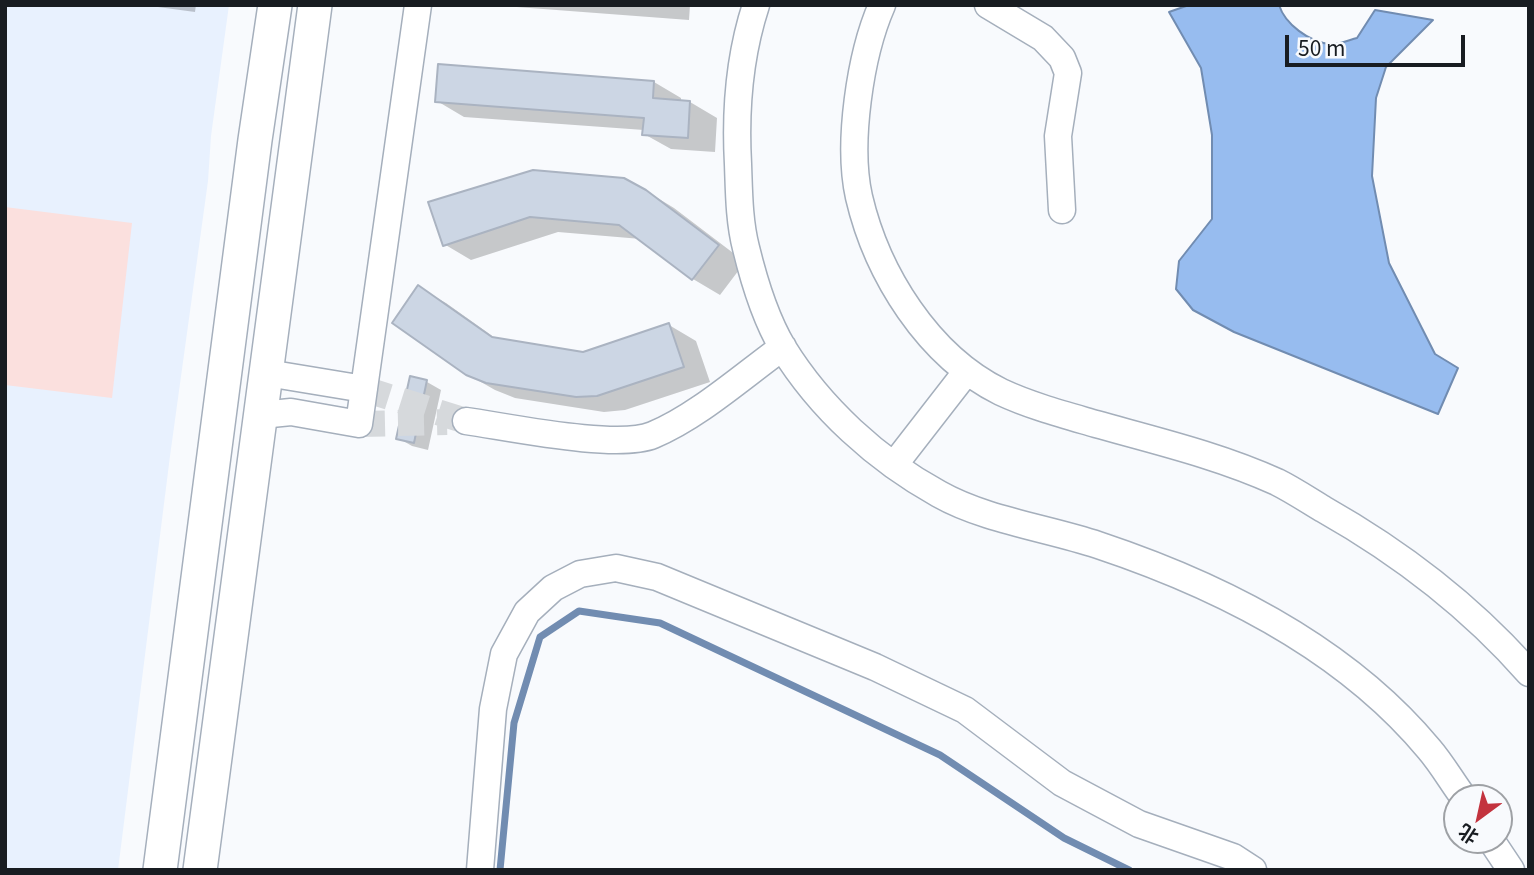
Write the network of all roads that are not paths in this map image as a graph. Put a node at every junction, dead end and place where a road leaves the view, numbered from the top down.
1 (275, 5) edge
2 (315, 5) edge
3 (418, 5) edge
4 (756, 5) edge
5 (882, 5) edge
6 (988, 5) edge
7 (1062, 210) dead end
8 (783, 347) junction
9 (227, 366) junction
10 (967, 371) junction
11 (267, 373) junction
12 (364, 389) junction
13 (261, 415) junction
14 (466, 421) tunnel mouth
15 (894, 465) junction
16 (1529, 673) edge
17 (1454, 784) edge
18 (1501, 854) edge
19 (160, 870) edge
20 (200, 870) edge
21 (480, 870) edge
22 (1253, 870) edge
23 (1511, 870) edge

1 - 9 street
2 - 11 street
3 - 12 street
4 - 8 street
5 - 10 street
6 - 7 street
8 - 14 street
8 - 15 street
9 - 11 street
9 - 19 street
10 - 15 street
10 - 16 street
11 - 12 street
11 - 13 street
12 - 13 street
13 - 20 street
15 - 17 street
18 - 23 street
21 - 22 street

